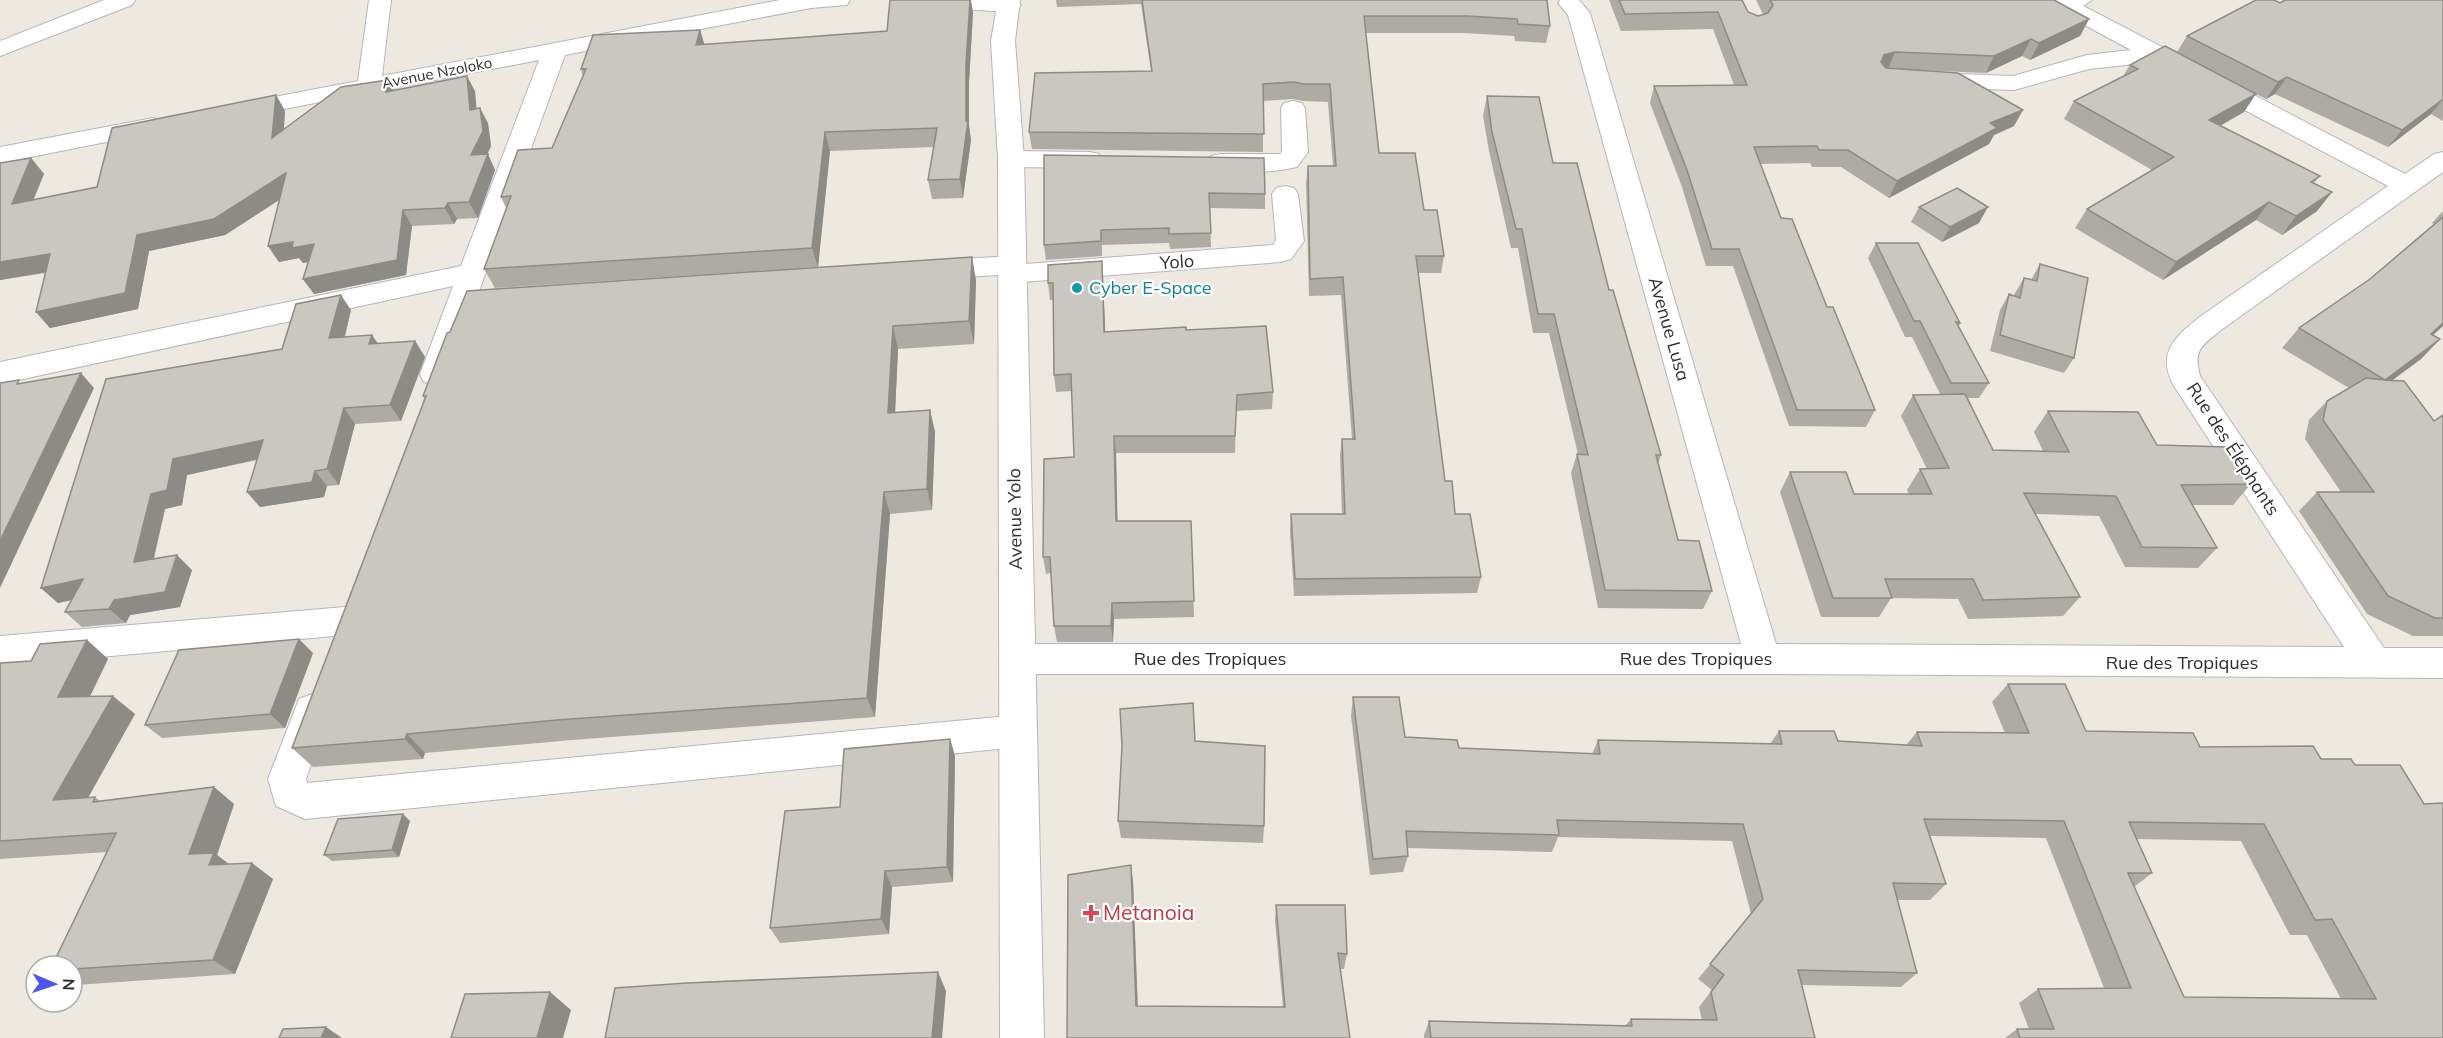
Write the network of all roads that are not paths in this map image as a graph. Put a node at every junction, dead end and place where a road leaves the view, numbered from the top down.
1 (124, 0) edge
2 (380, 0) edge
3 (839, 0) edge
4 (926, 0) edge
5 (1010, 2) edge
6 (2070, 2) edge
7 (1569, 3) dead end
8 (0, 49) edge
9 (555, 50) junction
10 (2158, 54) junction
11 (1911, 79) edge
12 (369, 86) junction
13 (1293, 108) dead end
14 (219, 114) edge
15 (173, 123) edge
16 (0, 155) edge
17 (1011, 159) junction
18 (2443, 160) edge
19 (1118, 161) edge
20 (1202, 162) edge
21 (2405, 185) junction
22 (1285, 194) dead end
23 (1012, 269) junction
24 (905, 272) edge
25 (472, 273) junction
26 (492, 300) edge
27 (461, 302) junction
28 (0, 373) edge
29 (425, 401) edge
30 (0, 651) edge
31 (1017, 659) junction
32 (1763, 659) junction
33 (2443, 663) edge
34 (2375, 664) junction
35 (1018, 731) junction
36 (1022, 1038) edge

1 - 8 street
2 - 12 street
3 - 9 street, Avenue Nzoloko
4 - 5 street
5 - 17 street, Avenue Yolo
6 - 10 street
7 - 32 street, Avenue Lusa
9 - 12 street, Avenue Nzoloko
9 - 25 street
10 - 11 street
10 - 21 street
12 - 14 street, Avenue Nzoloko
13 - 20 street
15 - 16 street
17 - 19 street
17 - 23 street, Avenue Yolo
18 - 21 street, Rue des Éléphants
21 - 34 street, Rue des Éléphants
22 - 23 street, Yolo
23 - 24 street, Yolo
23 - 31 street, Avenue Yolo
25 - 27 street
25 - 28 street
26 - 27 street
27 - 29 street
30 - 35 street
31 - 32 street, Rue des Tropiques
31 - 35 street, Avenue Yolo
32 - 34 street, Rue des Tropiques
33 - 34 street, Rue des Tropiques
35 - 36 street, Avenue Yolo

